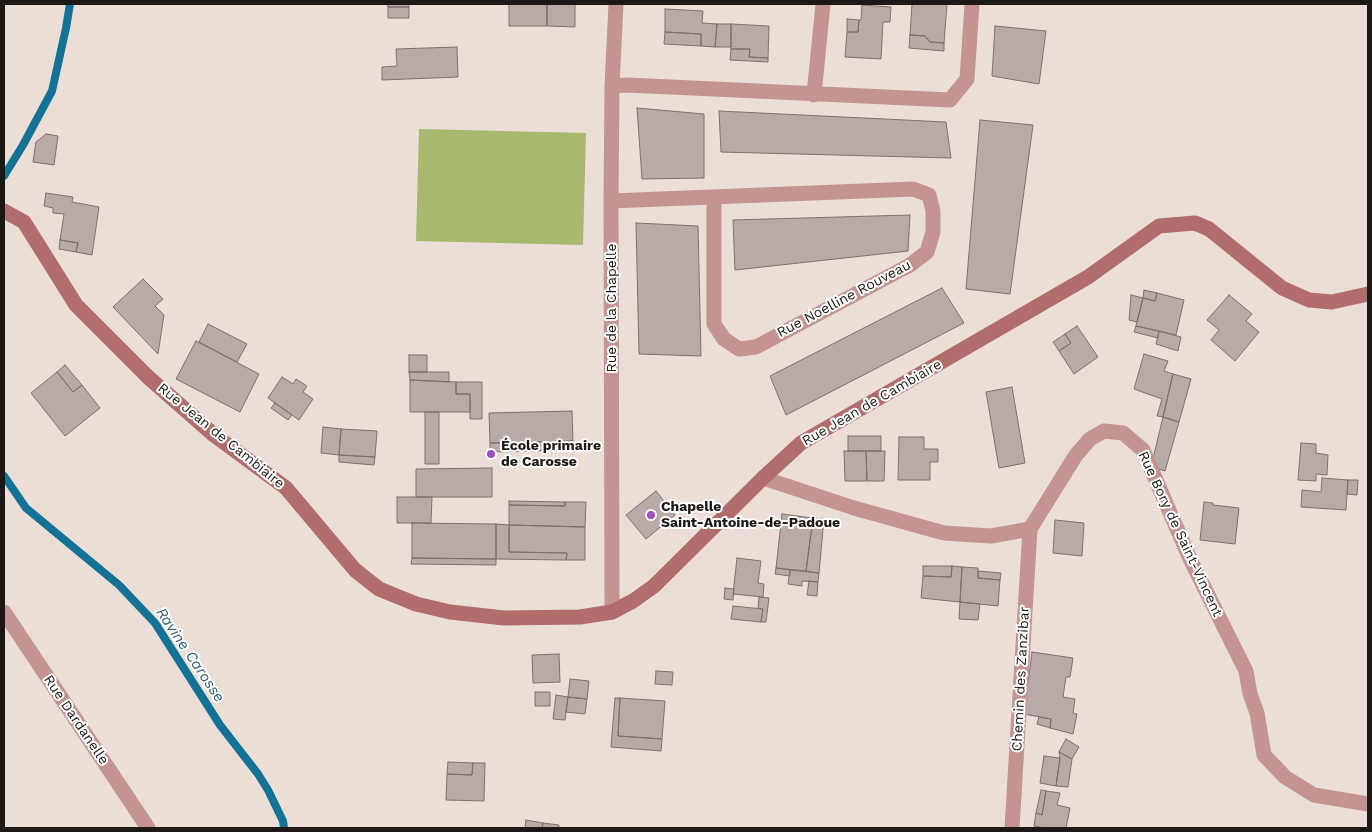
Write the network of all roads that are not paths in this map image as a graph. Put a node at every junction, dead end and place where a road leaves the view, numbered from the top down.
1 (616, 4) edge
2 (823, 4) edge
3 (972, 4) edge
4 (612, 86) junction
5 (814, 94) junction
6 (714, 197) junction
7 (611, 201) junction
8 (4, 211) edge
9 (1368, 294) edge
10 (763, 478) junction
11 (1030, 529) junction
12 (4, 612) edge
13 (612, 612) junction
14 (1368, 804) edge
15 (148, 828) edge
16 (1012, 828) edge

1 - 4 street, Rue de la Chapelle
2 - 5 street
3 - 5 street
4 - 5 street
4 - 7 street, Rue de la Chapelle
6 - 6 street, Rue Noelline Rouveau
6 - 7 street, Rue Noelline Rouveau
7 - 13 street, Rue de la Chapelle
8 - 13 main road, Rue Jean de Cambiaire
9 - 10 main road, Rue Jean de Cambiaire
10 - 11 street
10 - 13 main road, Rue Jean de Cambiaire
11 - 14 street, Rue Bory de Saint-Vincent
11 - 16 street, Chemin des Zanzibar
12 - 15 street, Rue Dardanelle

